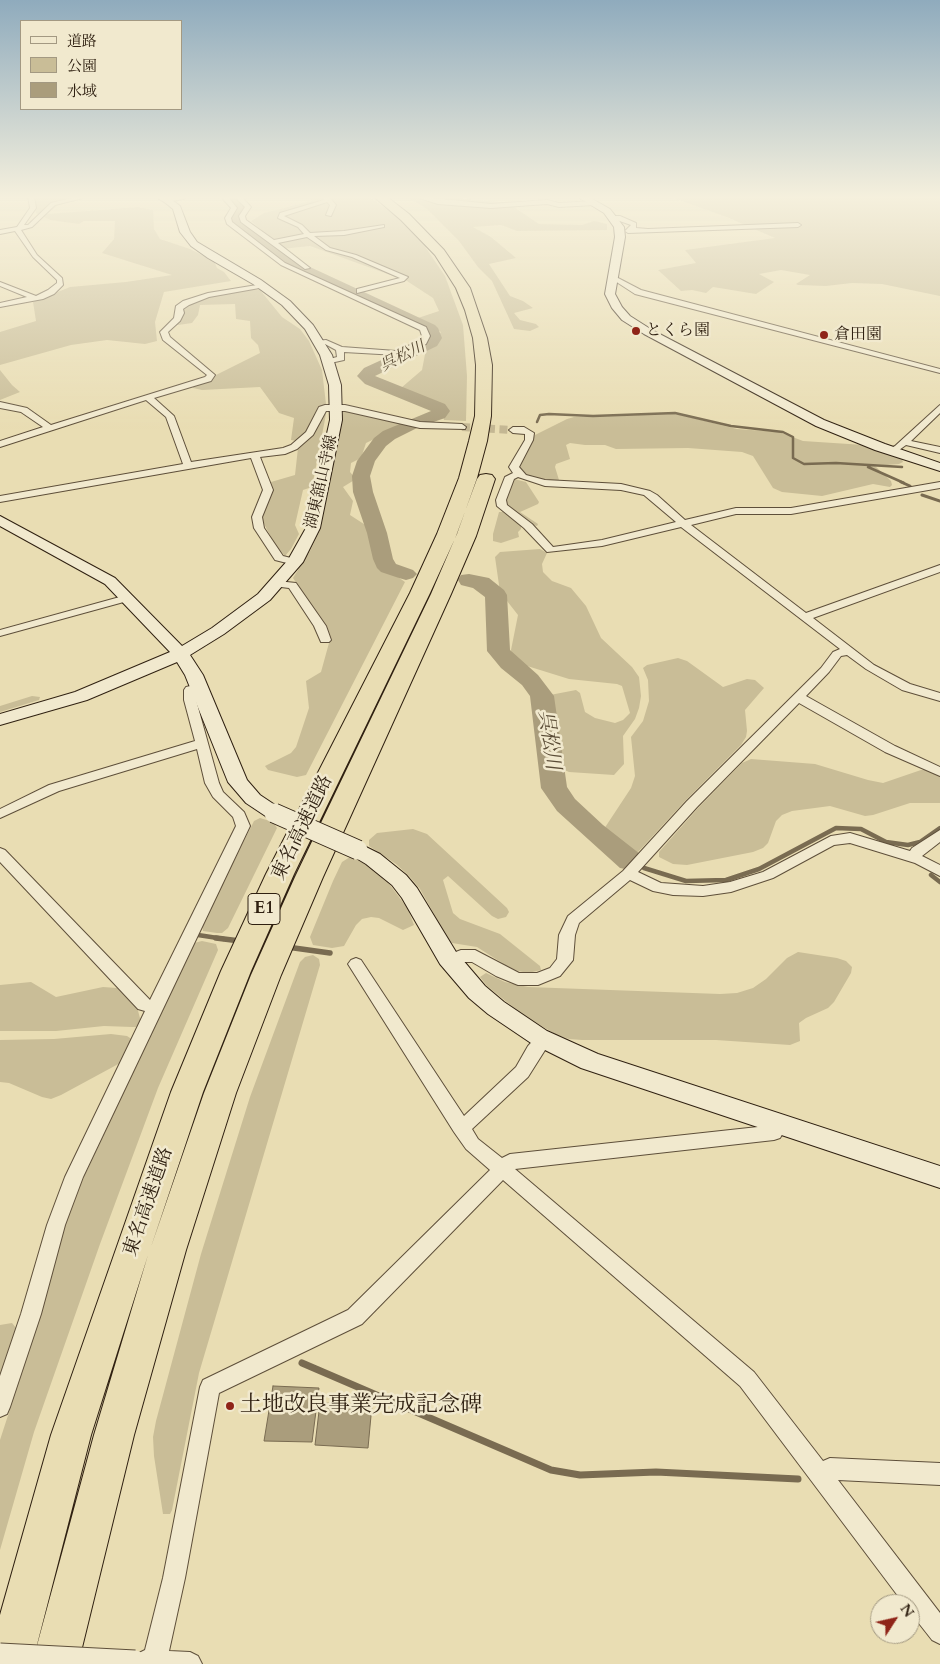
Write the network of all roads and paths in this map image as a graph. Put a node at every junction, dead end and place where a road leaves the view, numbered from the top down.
1 (54, 274) edge
2 (243, 274) edge
3 (302, 274) edge
4 (320, 274) joint
5 (398, 274) edge
6 (454, 274) edge
7 (468, 274) edge
8 (613, 274) edge
9 (309, 277) junction
10 (612, 279) junction
11 (0, 284) edge
12 (263, 286) junction
13 (360, 291) junction
14 (35, 298) junction
15 (0, 305) edge
16 (410, 315) dead end
17 (319, 343) junction
18 (340, 349) junction
19 (329, 362) junction
20 (940, 372) edge
21 (148, 397) junction
22 (0, 405) edge
23 (336, 407) junction
24 (940, 408) edge
25 (462, 427) tunnel mouth
26 (50, 428) junction
27 (513, 430) tunnel mouth
28 (904, 442) junction
29 (0, 444) edge
30 (940, 450) edge
31 (892, 451) junction
32 (255, 454) junction
33 (188, 466) junction
34 (940, 467) edge
35 (518, 474) junction
36 (940, 485) edge
37 (0, 499) edge
38 (0, 520) edge
39 (682, 523) junction
40 (296, 562) junction
41 (940, 568) edge
42 (277, 584) junction
43 (127, 598) junction
44 (805, 618) junction
45 (0, 633) edge
46 (325, 640) dead end
47 (847, 651) junction
48 (181, 654) junction
49 (200, 688) junction
50 (798, 697) junction
51 (940, 697) edge
52 (0, 720) edge
53 (202, 743) junction
54 (940, 772) edge
55 (0, 814) edge
56 (940, 835) edge
57 (0, 853) edge
58 (914, 858) junction
59 (940, 871) edge
60 (628, 874) junction
61 (450, 960) junction
62 (356, 964) dead end
63 (156, 1007) junction
64 (544, 1039) junction
65 (777, 1123) junction
66 (460, 1127) junction
67 (503, 1170) junction
68 (940, 1177) edge
69 (0, 1407) edge
70 (940, 1474) edge
71 (820, 1476) junction
72 (940, 1632) edge
73 (0, 1654) edge
74 (144, 1662) junction
75 (9, 1664) edge
76 (55, 1664) edge
77 (190, 1664) edge

1 - 14 street
2 - 12 street, 湖東舘山寺線
3 - 9 street
4 - 9 street
4 - 13 street
5 - 13 street
6 - 75 highway, 東名高速道路 / E1
7 - 76 highway, 東名高速道路 / E1
8 - 10 street
9 - 18 street
10 - 20 street
10 - 31 street
11 - 14 street
12 - 17 street, 湖東舘山寺線
12 - 21 street
13 - 16 street
14 - 15 street
17 - 18 street
17 - 19 street, 湖東舘山寺線
18 - 19 street
19 - 23 street, 湖東舘山寺線
21 - 26 street
21 - 33 street
22 - 26 street
23 - 25 street
23 - 32 street
23 - 40 street, 湖東舘山寺線
24 - 28 street
26 - 29 street
27 - 35 street
28 - 30 street
28 - 31 street
31 - 34 street
32 - 33 street
32 - 40 street
33 - 37 street
35 - 39 street
35 - 39 street
36 - 39 street
38 - 43 street
39 - 44 street
40 - 42 street, 湖東舘山寺線
41 - 44 street
42 - 46 street
42 - 48 street, 湖東舘山寺線
43 - 45 street
43 - 48 street
44 - 47 street
47 - 50 street
47 - 51 street
48 - 49 street
48 - 52 street, 湖東舘山寺線
49 - 53 street
49 - 61 street, bridge
50 - 54 street
50 - 60 street
53 - 55 street
53 - 63 street
56 - 58 street
57 - 63 street
58 - 59 street
58 - 60 street
60 - 61 street
61 - 64 street
62 - 66 street
63 - 69 street
64 - 65 street
64 - 66 street
65 - 67 street
65 - 68 street
66 - 67 street
67 - 71 street
67 - 74 street
70 - 71 street
71 - 72 street
73 - 74 street, bridge
74 - 77 street

